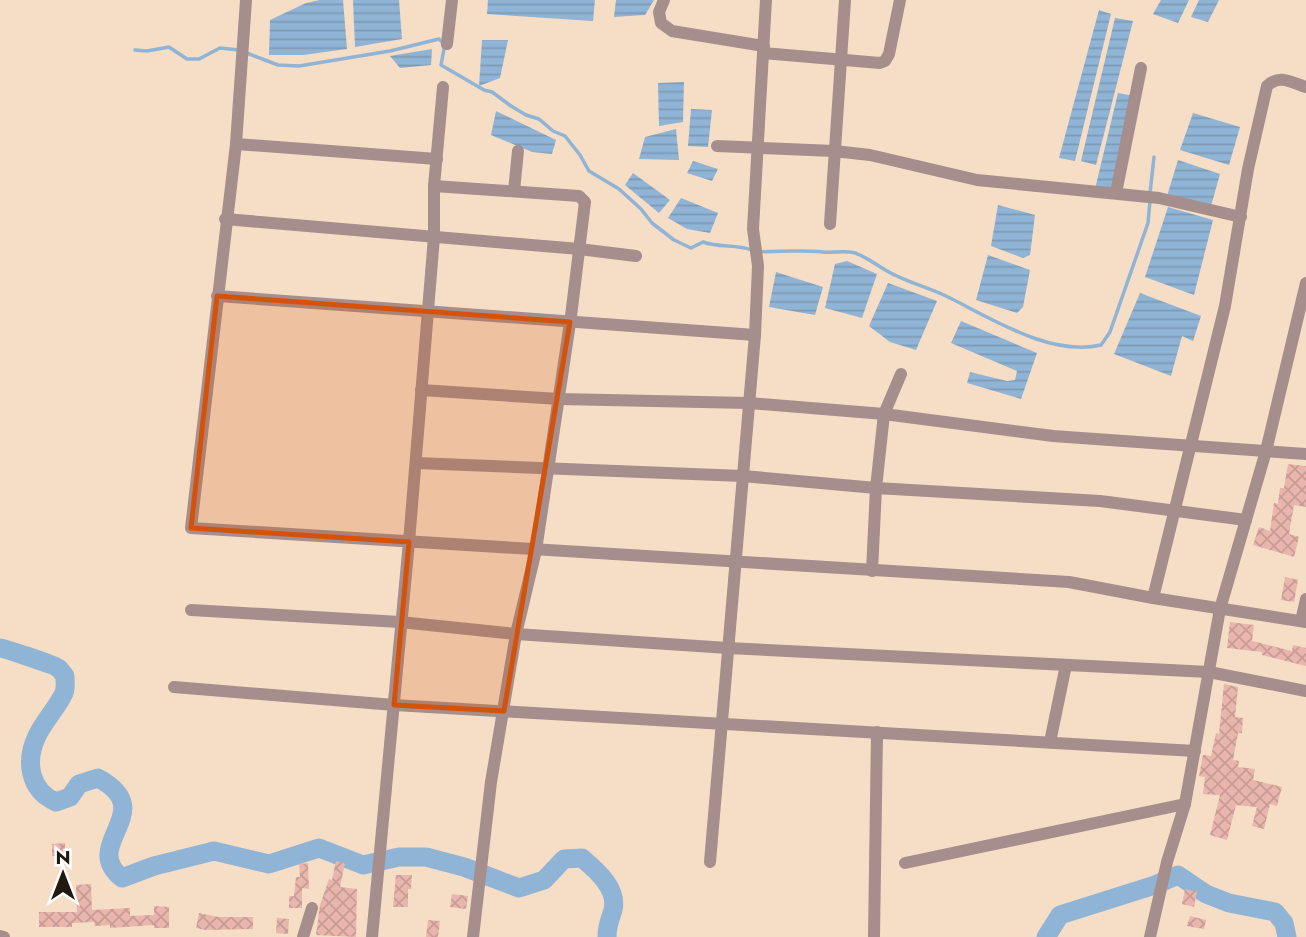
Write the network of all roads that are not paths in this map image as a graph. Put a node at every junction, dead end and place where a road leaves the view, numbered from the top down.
1 (246, 0) edge
2 (452, 0) edge
3 (664, 0) edge
4 (766, 0) edge
5 (845, 0) edge
6 (901, 0) edge
7 (447, 44) dead end
8 (764, 49) junction
9 (841, 61) junction
10 (1141, 68) dead end
11 (443, 86) dead end
12 (1306, 87) edge
13 (236, 144) junction
14 (717, 146) dead end
15 (757, 148) junction
16 (518, 151) dead end
17 (834, 151) junction
18 (437, 159) junction
19 (435, 186) junction
20 (514, 191) junction
21 (1116, 193) junction
22 (1241, 217) junction
23 (225, 219) junction
24 (830, 224) dead end
25 (434, 237) junction
26 (579, 249) junction
27 (636, 256) dead end
28 (1306, 283) edge
29 (217, 296) junction
30 (428, 311) junction
31 (570, 322) junction
32 (755, 335) junction
33 (901, 374) dead end
34 (421, 390) junction
35 (559, 399) junction
36 (749, 403) junction
37 (884, 414) junction
38 (1192, 445) junction
39 (1266, 451) junction
40 (1306, 454) edge
41 (416, 463) junction
42 (548, 468) junction
43 (743, 476) junction
44 (876, 488) junction
45 (1175, 510) junction
46 (1246, 520) junction
47 (409, 542) junction
48 (536, 550) junction
49 (735, 564) junction
50 (872, 571) junction
51 (1153, 598) junction
52 (1306, 599) edge
53 (1220, 609) junction
54 (191, 610) dead end
55 (1303, 621) edge
56 (400, 622) junction
57 (516, 634) junction
58 (728, 648) junction
59 (1066, 665) junction
60 (1209, 672) junction
61 (174, 687) dead end
62 (1306, 691) edge
63 (394, 705) junction
64 (504, 711) junction
65 (722, 723) junction
66 (877, 732) junction
67 (1050, 741) junction
68 (1195, 751) junction
69 (1185, 804) junction
70 (710, 862) dead end
71 (905, 863) dead end
72 (312, 908) dead end
73 (1151, 934) edge
74 (303, 937) edge
75 (372, 937) edge
76 (473, 937) edge
77 (874, 937) edge

1 - 13 street
2 - 7 street
3 - 8 street
4 - 8 street
5 - 9 street
6 - 9 street
8 - 9 street
8 - 15 street
9 - 17 street
10 - 21 street
11 - 18 street
12 - 22 street
13 - 18 street
13 - 23 street
14 - 15 street
15 - 17 street
15 - 32 street
16 - 20 street
17 - 21 street
17 - 24 street
18 - 19 street
19 - 20 street
19 - 25 street
20 - 26 street
21 - 22 street
22 - 38 street
23 - 25 street
23 - 29 street
25 - 26 street
25 - 30 street
26 - 27 street
26 - 31 street
28 - 39 street
29 - 30 street
29 - 47 street
30 - 31 street
30 - 34 street
31 - 32 street
31 - 35 street
32 - 36 street
33 - 37 street
34 - 35 street
34 - 41 street
35 - 36 street
35 - 42 street
36 - 37 street
36 - 43 street
37 - 38 street
37 - 44 street
38 - 39 street
38 - 45 street
39 - 40 street
39 - 46 street
41 - 42 street
41 - 47 street
42 - 43 street
42 - 48 street
43 - 44 street
43 - 49 street
44 - 45 street
44 - 50 street
45 - 46 street
45 - 51 street
46 - 53 street
47 - 48 street
47 - 56 street
48 - 49 street
48 - 57 street
49 - 50 street
49 - 58 street
50 - 51 street
51 - 53 street
52 - 55 street
53 - 55 street
53 - 60 street
54 - 56 street
56 - 57 street
56 - 63 street
57 - 58 street
57 - 64 street
58 - 59 street
58 - 65 street
59 - 60 street
59 - 67 street
60 - 62 street
60 - 68 street
61 - 63 street
63 - 64 street
63 - 75 street
64 - 65 street
64 - 76 street
65 - 66 street
65 - 70 street
66 - 67 street
66 - 77 street
67 - 68 street
68 - 69 street
69 - 71 street
69 - 73 street
72 - 74 street

